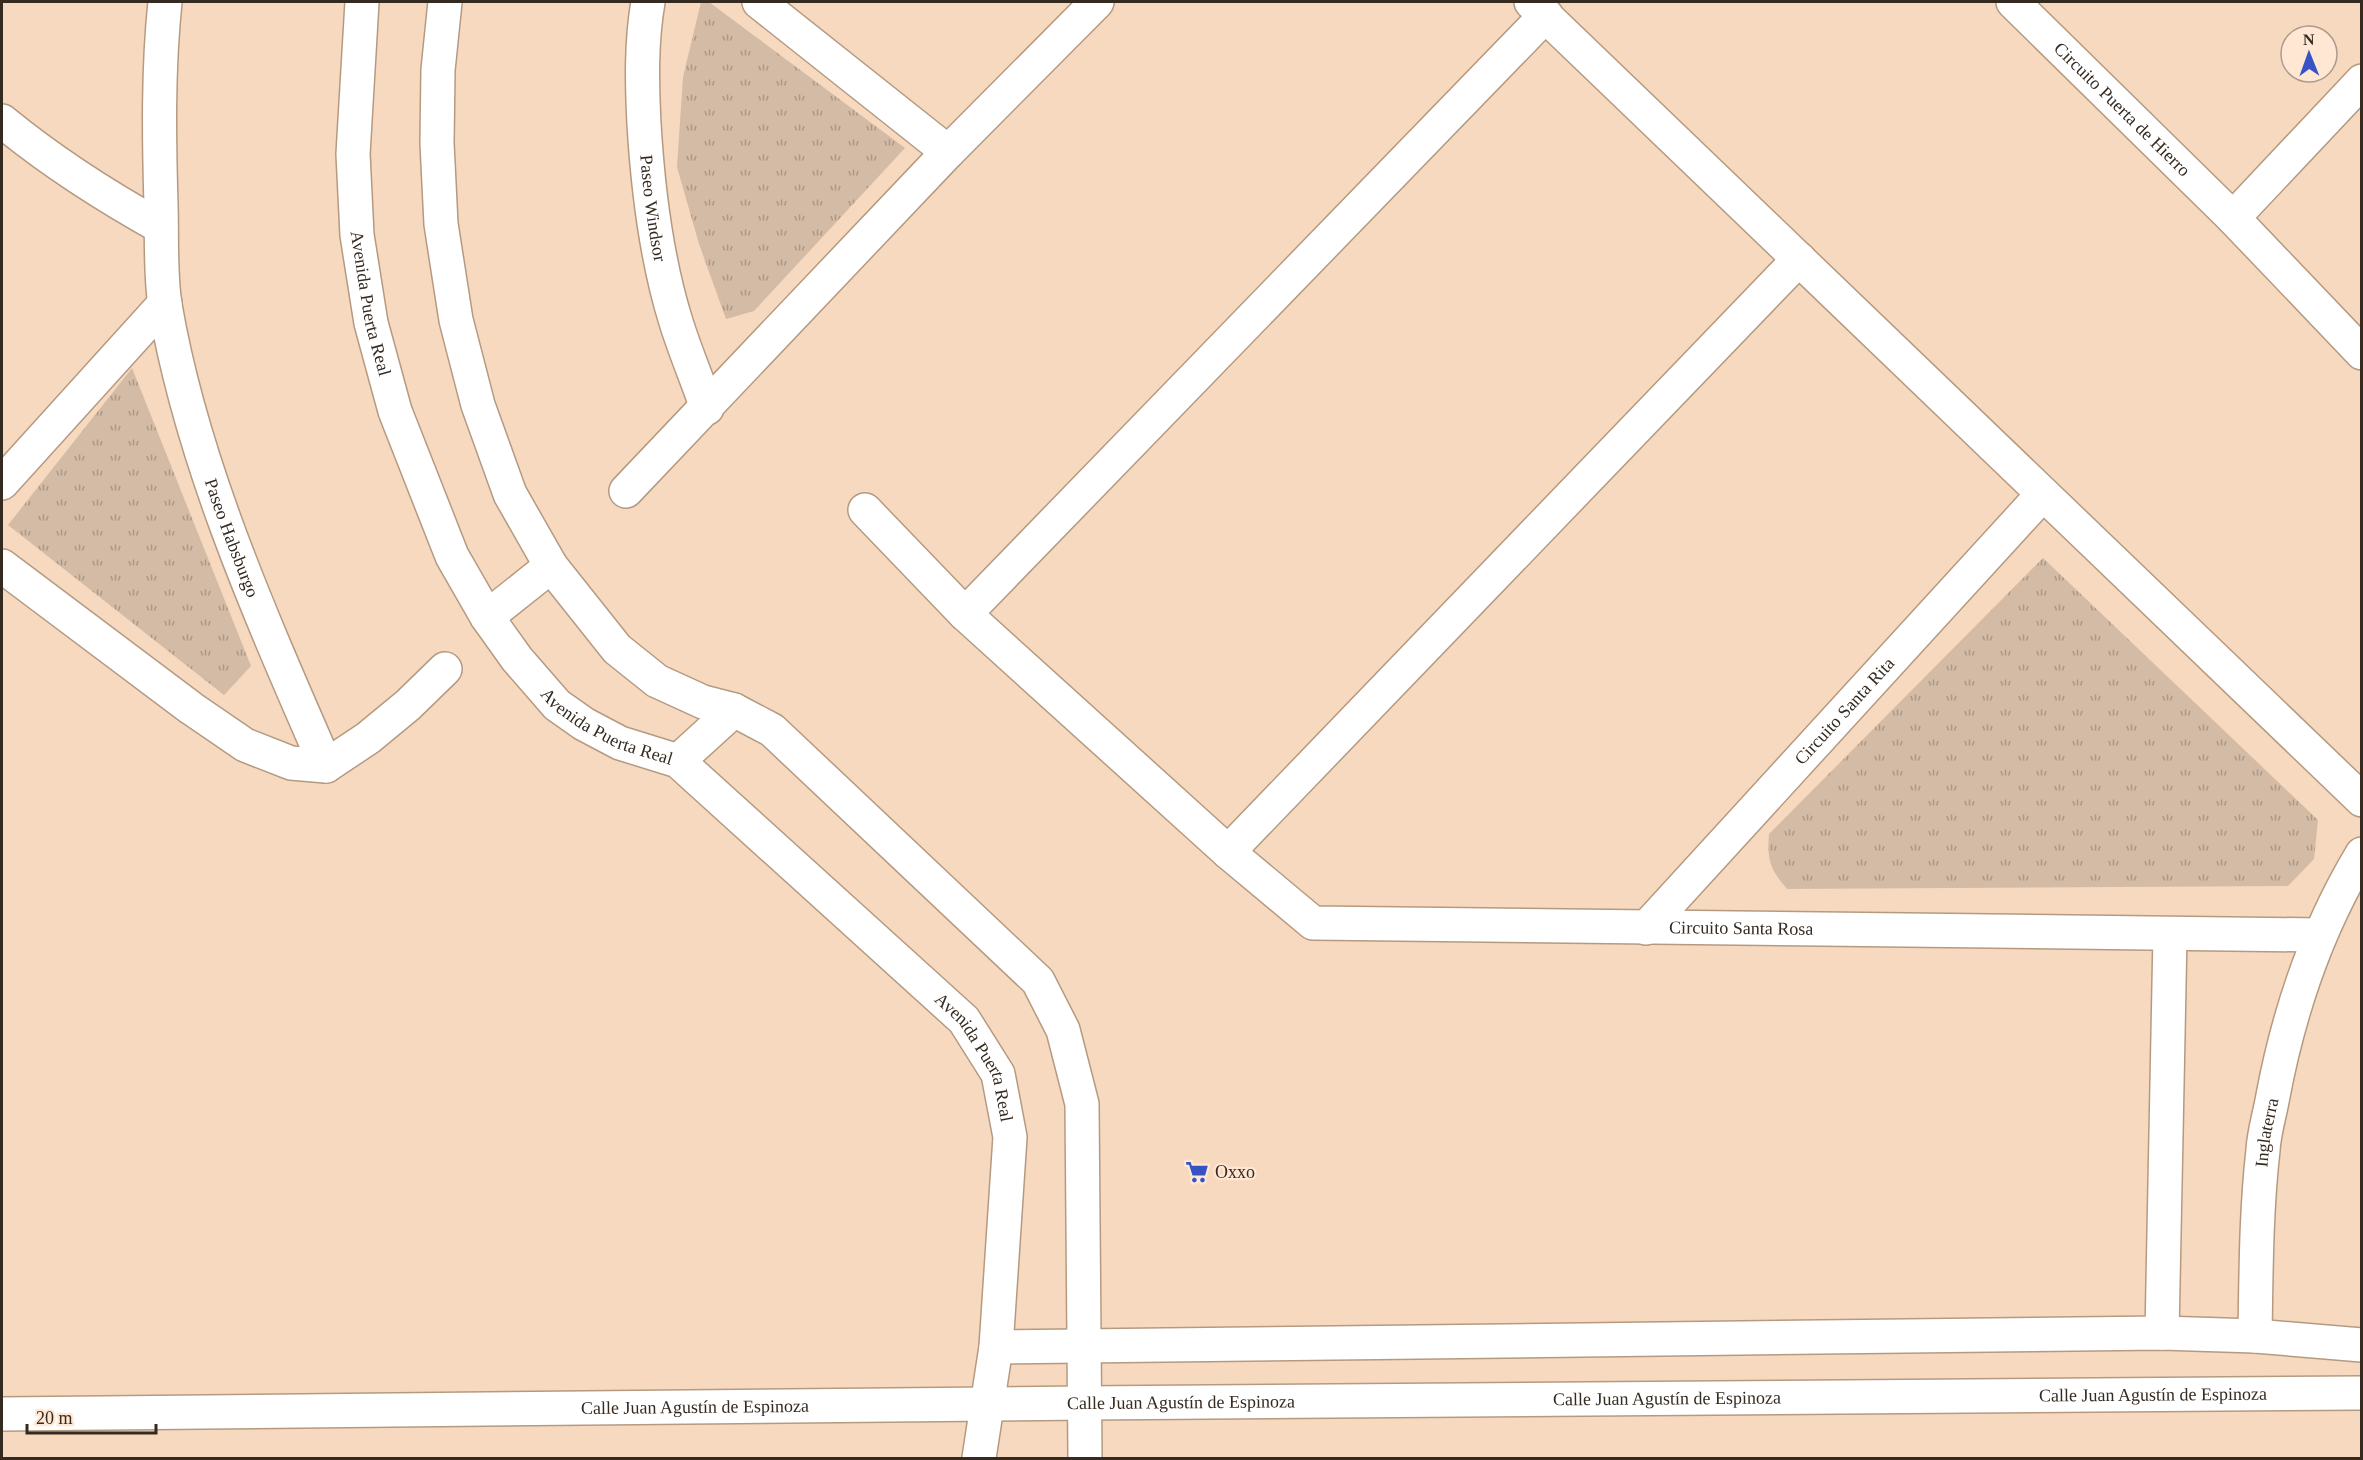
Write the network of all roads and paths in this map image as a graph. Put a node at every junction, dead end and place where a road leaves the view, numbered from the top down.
1 (165, 2) edge
2 (362, 2) edge
3 (445, 2) edge
4 (648, 2) edge
5 (759, 2) edge
6 (1097, 2) edge
7 (2013, 2) edge
8 (1538, 8) edge
9 (2361, 81) edge
10 (2, 121) edge
11 (948, 152) junction
12 (2233, 218) junction
13 (161, 227) junction
14 (1799, 259) junction
15 (165, 303) junction
16 (2361, 353) edge
17 (707, 408) junction
18 (2, 483) edge
19 (626, 491) dead end
20 (2043, 494) junction
21 (866, 510) dead end
22 (2, 566) edge
23 (551, 566) junction
24 (965, 614) junction
25 (487, 617) junction
26 (445, 669) dead end
27 (734, 710) junction
28 (678, 761) junction
29 (326, 766) junction
30 (2361, 800) edge
31 (1228, 852) junction
32 (2361, 854) edge
33 (1646, 928) junction
34 (2170, 935) junction
35 (2319, 935) junction
36 (2162, 1334) junction
37 (2255, 1336) junction
38 (2361, 1345) edge
39 (1084, 1346) junction
40 (996, 1347) junction
41 (2361, 1394) edge
42 (1085, 1402) junction
43 (988, 1404) junction
44 (2, 1414) edge
45 (979, 1458) edge
46 (1085, 1458) edge

1 - 13 street, Paseo Habsburgo
2 - 25 street, Avenida Puerta Real
3 - 23 street
4 - 17 street, Paseo Windsor
5 - 11 street
6 - 11 street
7 - 12 street, Circuito Puerta de Hierro
8 - 14 street
8 - 24 street
9 - 12 street
10 - 13 street
11 - 17 street
12 - 16 street, Circuito Puerta de Hierro
13 - 15 street, Paseo Habsburgo
14 - 20 street
14 - 31 street
15 - 18 street
15 - 29 street, Paseo Habsburgo
17 - 19 street
20 - 30 street
20 - 33 street, Circuito Santa Rita
21 - 24 street
22 - 29 street
23 - 25 street
23 - 27 street
24 - 31 street
25 - 28 street, Avenida Puerta Real
26 - 29 street
27 - 28 street
27 - 39 street
28 - 40 street, Avenida Puerta Real
31 - 33 street, Circuito Santa Rosa
32 - 35 street, Inglaterra
33 - 34 street, Circuito Santa Rosa
34 - 35 street, Circuito Santa Rosa
34 - 36 street
35 - 37 street, Inglaterra
36 - 37 street
36 - 39 street
37 - 38 street
39 - 40 street
39 - 42 street
40 - 43 street, Avenida Puerta Real
41 - 42 street, Calle Juan Agustín de Espinoza
42 - 43 street, Calle Juan Agustín de Espinoza
42 - 46 street
43 - 44 street, Calle Juan Agustín de Espinoza
43 - 45 street, Avenida Puerta Real

